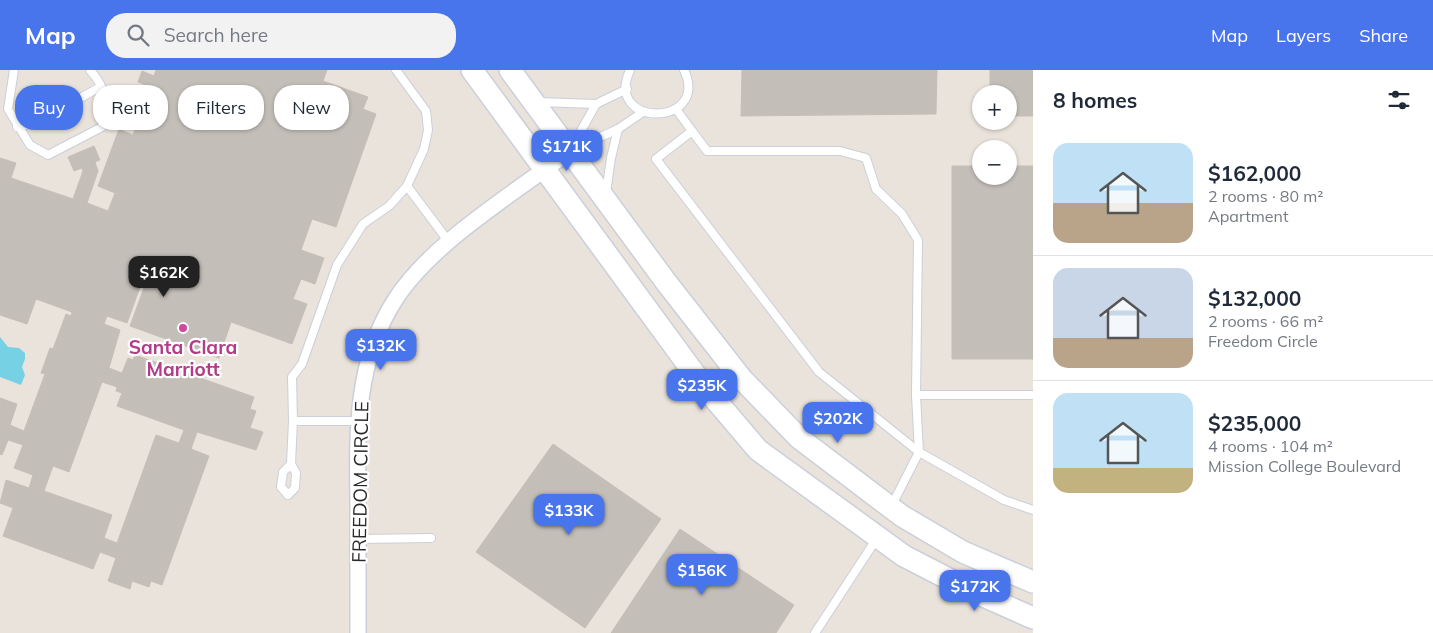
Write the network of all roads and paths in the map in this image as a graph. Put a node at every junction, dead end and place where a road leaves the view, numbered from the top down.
1 (14, 70) edge
2 (90, 70) edge
3 (396, 70) edge
4 (472, 70) edge
5 (510, 70) edge
6 (630, 70) edge
7 (684, 70) edge
8 (100, 85) edge
9 (626, 89) junction
10 (534, 102) junction
11 (596, 104) junction
12 (676, 109) junction
13 (643, 112) junction
14 (15, 123) edge
15 (618, 129) junction
16 (19, 130) edge
17 (96, 130) edge
18 (692, 131) junction
19 (570, 151) junction
20 (545, 170) junction
21 (407, 186) junction
22 (605, 197) junction
23 (449, 242) junction
24 (916, 395) junction
25 (1033, 395) edge
26 (294, 421) junction
27 (357, 421) junction
28 (919, 452) junction
29 (291, 464) dead end
30 (891, 507) junction
31 (1033, 510) edge
32 (431, 538) dead end
33 (877, 538) junction
34 (358, 539) junction
35 (1033, 582) edge
36 (1033, 618) edge
37 (358, 633) edge
38 (816, 633) edge

1 - 14 lane
2 - 8 lane
3 - 21 lane
4 - 20 main road
5 - 10 main road
6 - 9 lane
7 - 12 lane
9 - 11 lane
9 - 13 lane
10 - 11 lane
10 - 19 main road
11 - 19 lane
12 - 13 lane
12 - 18 lane
13 - 15 lane
15 - 19 lane
15 - 22 lane
16 - 17 lane
18 - 24 lane
18 - 28 lane
19 - 20 street, FREEDOM CIRCLE
19 - 22 main road
20 - 23 street, FREEDOM CIRCLE
20 - 33 main road
21 - 23 lane
21 - 26 lane
22 - 30 main road
23 - 27 street, FREEDOM CIRCLE
24 - 25 lane
24 - 28 lane
26 - 27 lane
26 - 29 lane
27 - 34 street, FREEDOM CIRCLE
28 - 30 lane
28 - 31 lane
30 - 35 main road
32 - 34 lane
33 - 36 main road
33 - 38 lane
34 - 37 street, FREEDOM CIRCLE

